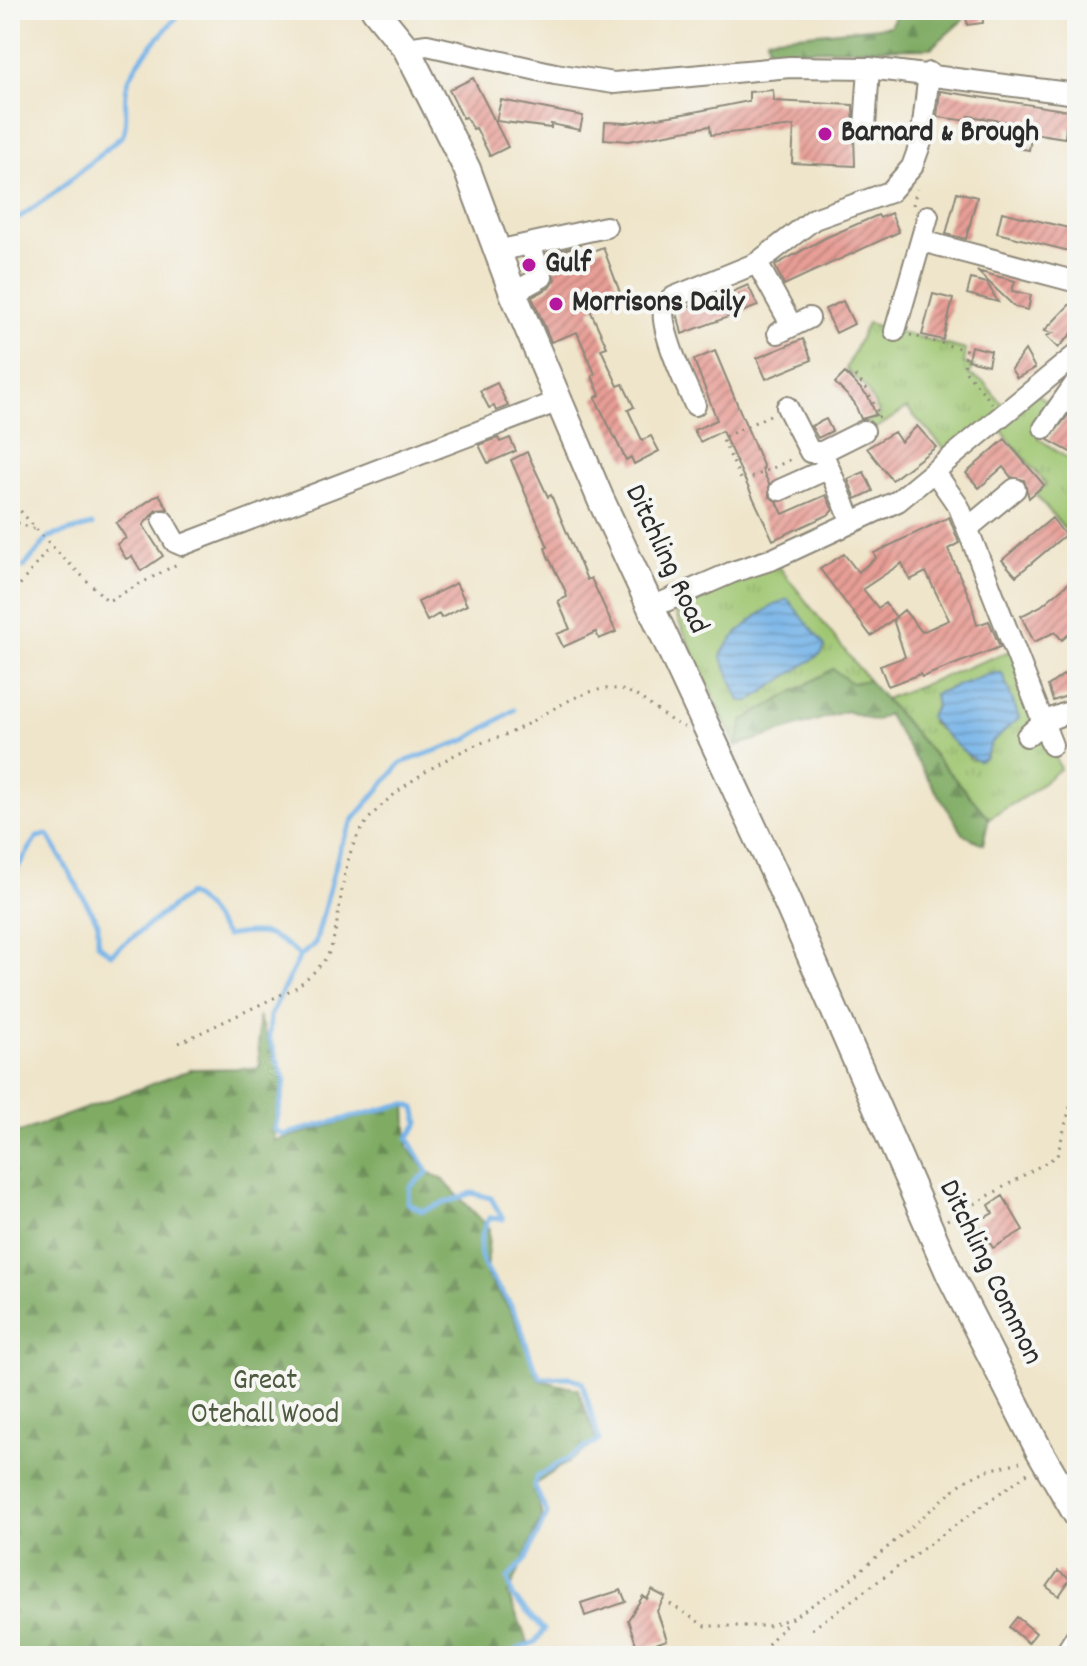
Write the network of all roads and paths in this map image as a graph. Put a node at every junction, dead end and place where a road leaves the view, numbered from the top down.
1 (375, 10) edge
2 (406, 48) junction
3 (869, 68) junction
4 (929, 73) junction
5 (1077, 94) edge
6 (865, 127) dead end
7 (912, 167) junction
8 (928, 216) joint
9 (606, 227) dead end
10 (922, 241) junction
11 (530, 245) junction
12 (497, 251) junction
13 (757, 263) junction
14 (1077, 282) edge
15 (513, 293) junction
16 (793, 326) dead end
17 (895, 331) joint
18 (1077, 354) edge
19 (855, 376) dead end
20 (1077, 381) edge
21 (1039, 385) junction
22 (559, 401) junction
23 (1062, 401) junction
24 (695, 405) dead end
25 (787, 407) joint
26 (1002, 415) junction
27 (1044, 428) dead end
28 (860, 433) joint
29 (820, 458) junction
30 (934, 471) junction
31 (1015, 489) dead end
32 (780, 490) dead end
33 (10, 499) edge
34 (10, 520) edge
35 (163, 521) dead end
36 (852, 522) junction
37 (968, 528) junction
38 (39, 532) junction
39 (197, 539) junction
40 (51, 546) junction
41 (10, 597) edge
42 (652, 607) junction
43 (1066, 713) dead end
44 (1043, 722) junction
45 (706, 725) junction
46 (1027, 736) dead end
47 (1052, 745) dead end
48 (179, 1043) dead end
49 (1077, 1081) edge
50 (892, 1141) joint
51 (930, 1230) junction
52 (1044, 1459) junction
53 (1077, 1515) edge
54 (670, 1604) dead end
55 (792, 1618) junction
56 (812, 1629) dead end
57 (1077, 1635) edge
58 (757, 1656) edge
59 (1064, 1656) edge

1 - 2 main road, Ditchling Road
2 - 3 street
2 - 12 main road, Ditchling Road
3 - 4 street
3 - 6 street
4 - 5 street
4 - 7 street
7 - 8 path
7 - 13 street
8 - 10 street
9 - 11 street
10 - 14 street
10 - 17 street
11 - 12 street
11 - 15 street
12 - 15 main road, Ditchling Road
13 - 16 street
13 - 24 street
15 - 22 main road, Ditchling Road
17 - 26 path
18 - 21 street
19 - 28 path
20 - 23 street
21 - 23 street
21 - 26 street
22 - 39 street
22 - 42 main road, Ditchling Road
23 - 27 street
25 - 29 street
25 - 29 path
26 - 30 street
28 - 29 street
29 - 32 street
29 - 36 street
30 - 36 street
30 - 37 street
31 - 37 street
33 - 38 path
34 - 38 path
35 - 39 street
36 - 42 street
37 - 44 street
38 - 40 path
39 - 40 path
40 - 41 path
42 - 45 main road, Ditchling Road
43 - 44 street
44 - 46 street
44 - 47 street
45 - 48 path
45 - 50 main road, Ditchling Road
49 - 51 path
50 - 51 main road, Ditchling Common
51 - 52 main road, Ditchling Common
52 - 53 main road, Ditchling Common
52 - 55 path
52 - 56 path
54 - 55 path
55 - 58 path
57 - 59 street

